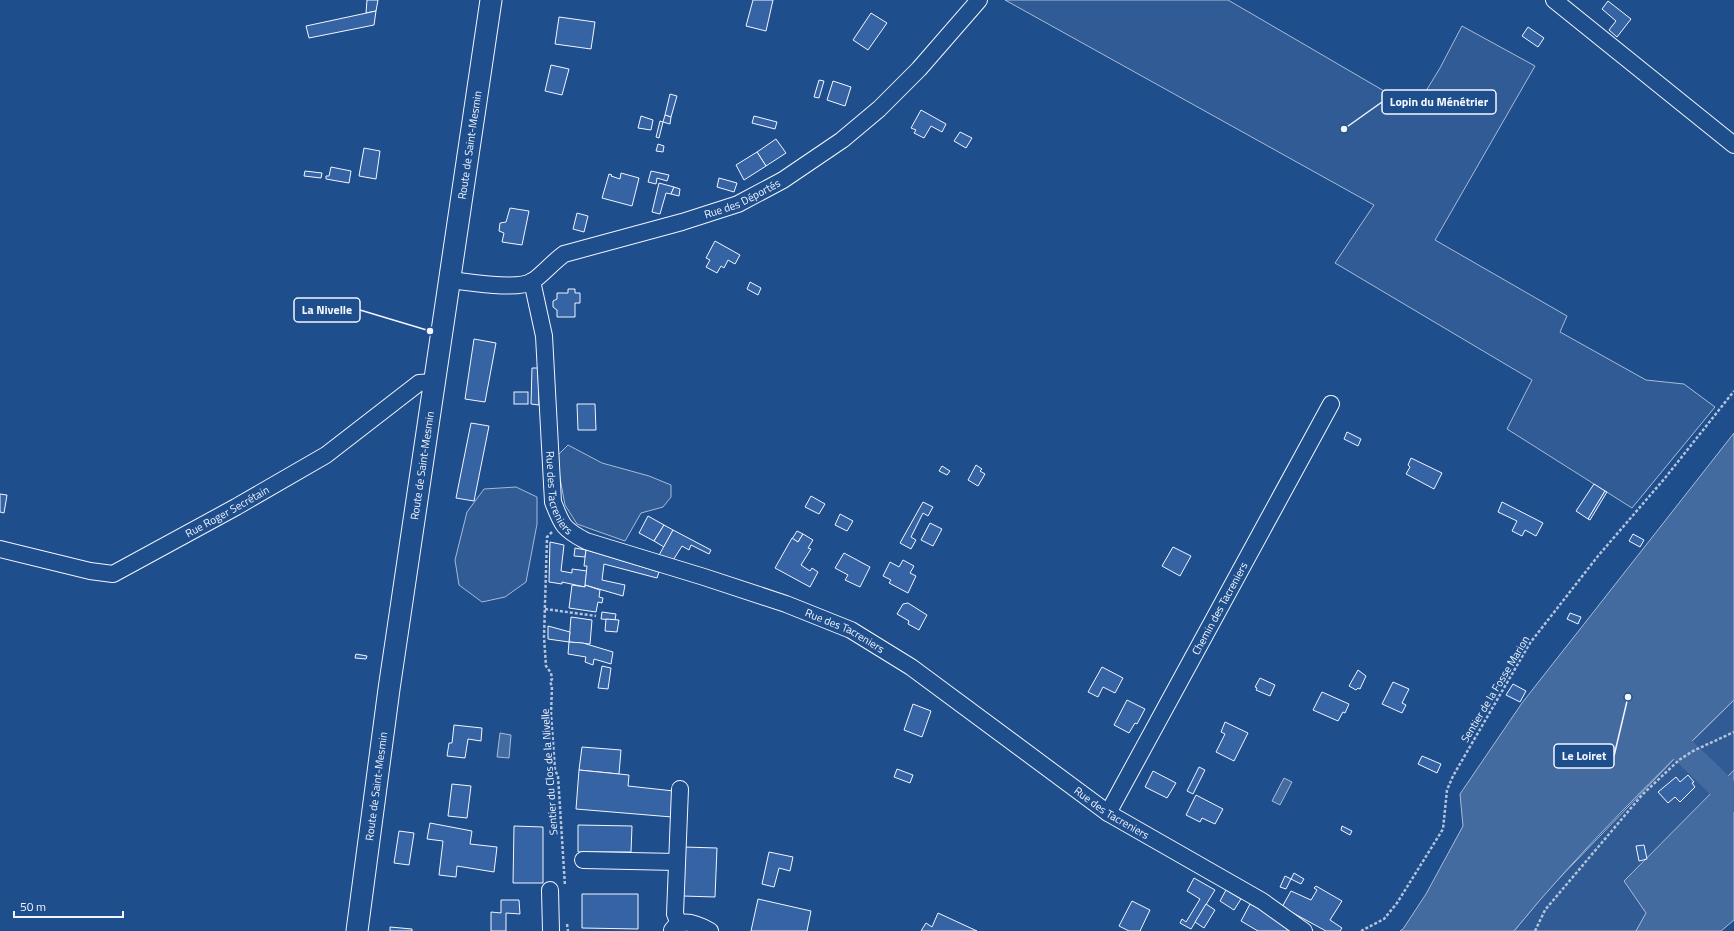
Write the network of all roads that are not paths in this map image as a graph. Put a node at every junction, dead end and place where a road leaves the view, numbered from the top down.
1 (491, 0) edge
2 (979, 0) edge
3 (1554, 0) edge
4 (1734, 145) edge
5 (450, 280) junction
6 (532, 281) junction
7 (434, 382) junction
8 (1331, 404) dead end
9 (0, 549) edge
10 (680, 789) dead end
11 (1108, 813) junction
12 (583, 860) dead end
13 (677, 862) junction
14 (550, 890) dead end
15 (675, 927) edge
16 (357, 931) edge
17 (551, 931) edge
18 (710, 931) edge
19 (1304, 931) edge

1 - 5 main road, Route de Saint-Mesmin
2 - 6 street, Rue des Déportés
3 - 4 street
5 - 6 street
5 - 7 main road, Route de Saint-Mesmin
6 - 11 street, Rue des Tacreniers
7 - 9 street, Rue Roger Secrétain
7 - 16 main road, Route de Saint-Mesmin
8 - 11 street, Chemin des Tacreniers
10 - 13 street
11 - 19 street, Rue des Tacreniers
12 - 13 street
13 - 15 street
14 - 17 street
15 - 18 street

